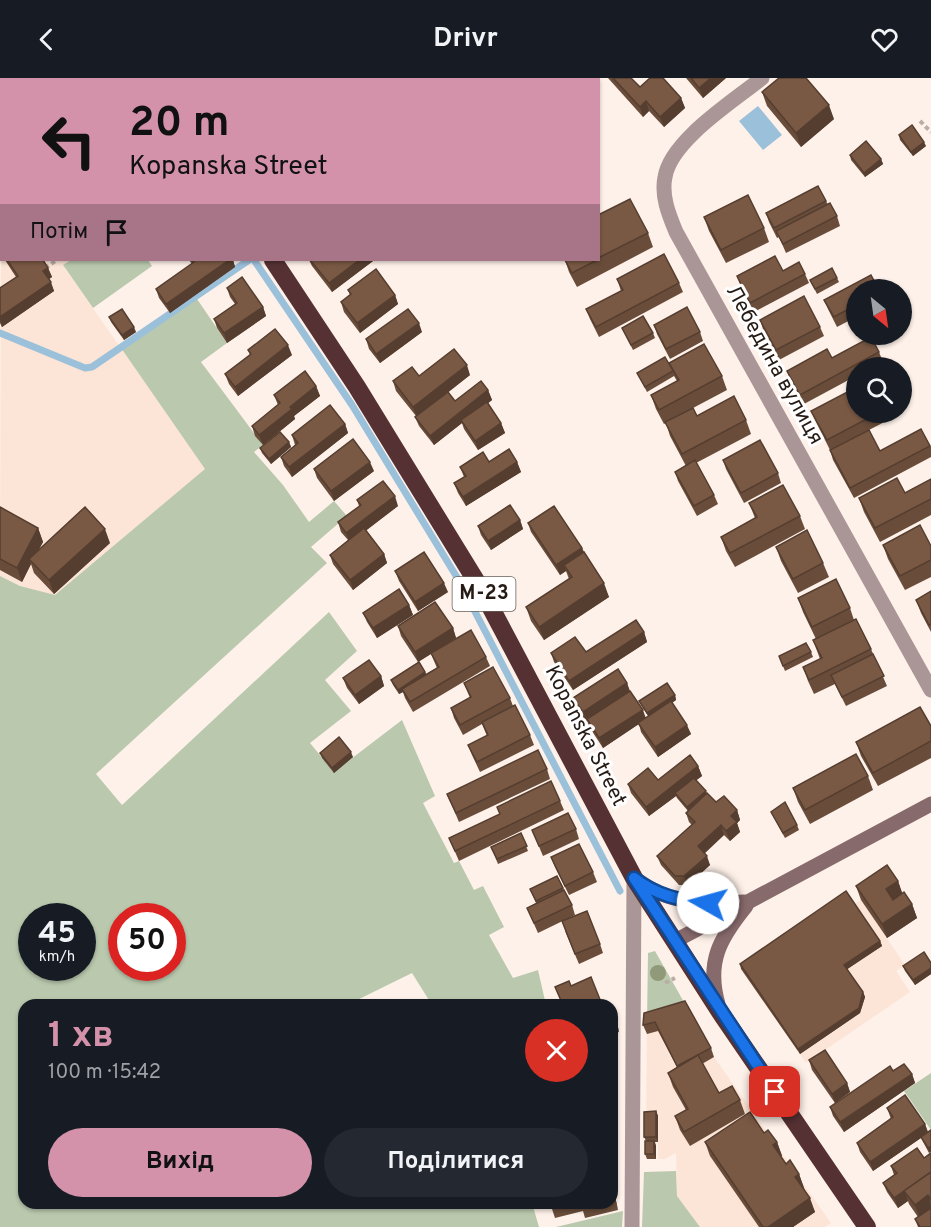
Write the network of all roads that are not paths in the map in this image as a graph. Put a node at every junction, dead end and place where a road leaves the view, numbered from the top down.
1 (762, 78) edge
2 (274, 261) edge
3 (931, 690) edge
4 (931, 804) edge
5 (634, 878) junction
6 (750, 901) junction
7 (675, 941) junction
8 (722, 1015) junction
9 (632, 1227) edge
10 (867, 1227) edge

1 - 3 street, Лебедина вулиця
2 - 5 highway, Kopanska Street / М-23
4 - 6 main road
5 - 6 main road
5 - 7 highway, Kopanska Street / М-23
5 - 9 street
6 - 7 main road
6 - 8 main road
7 - 8 highway, Kopanska Street / М-23
8 - 10 highway, Kopanska Street / М-23

